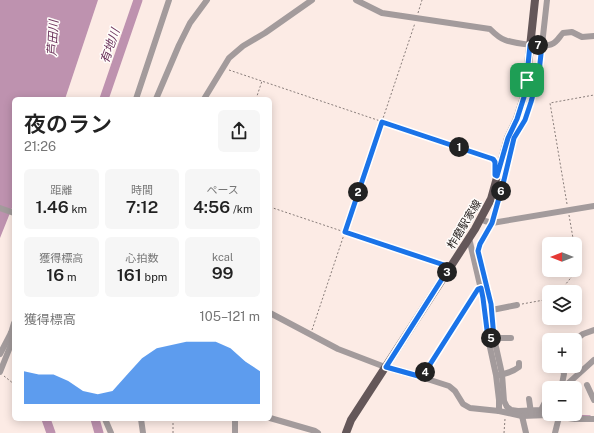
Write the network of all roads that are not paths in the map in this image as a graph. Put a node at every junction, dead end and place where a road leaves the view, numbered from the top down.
1 (169, 0) edge
2 (207, 0) edge
3 (312, 0) edge
4 (356, 0) edge
5 (534, 0) edge
6 (547, 0) edge
7 (594, 36) edge
8 (530, 45) junction
9 (542, 45) junction
10 (159, 92) junction
11 (137, 97) edge
12 (157, 97) edge
13 (160, 97) edge
14 (205, 97) edge
15 (594, 206) edge
16 (0, 208) edge
17 (12, 212) edge
18 (483, 220) junction
19 (492, 223) junction
20 (469, 238) junction
21 (517, 305) road end
22 (488, 310) junction
23 (272, 314) edge
24 (12, 330) edge
25 (594, 330) edge
26 (11, 333) joint
27 (582, 335) edge
28 (491, 338) junction
29 (511, 338) dead end
30 (12, 342) edge
31 (0, 354) edge
32 (594, 360) edge
33 (518, 363) dead end
34 (386, 367) junction
35 (0, 373) edge
36 (499, 375) junction
37 (569, 381) edge
38 (587, 385) dead end
39 (528, 399) dead end
40 (594, 400) edge
41 (542, 410) edge
42 (502, 412) junction
43 (542, 412) edge
44 (531, 413) junction
45 (522, 416) junction
46 (272, 419) edge
47 (582, 419) edge
48 (594, 419) edge
49 (106, 421) edge
50 (141, 421) edge
51 (235, 421) edge
52 (558, 421) edge
53 (111, 433) edge
54 (143, 433) edge
55 (235, 433) edge
56 (318, 433) edge
57 (346, 433) edge
58 (526, 433) edge
59 (555, 433) edge

1 - 11 street
2 - 10 street
3 - 14 street
4 - 8 street
5 - 8 main road, 柞磨駅家線
6 - 9 street
7 - 9 street
8 - 9 street
8 - 18 main road, 柞磨駅家線
9 - 19 street
10 - 12 street
10 - 13 street
15 - 19 street
16 - 17 street
18 - 19 street
18 - 20 main road, 柞磨駅家線
19 - 22 street
20 - 22 street
20 - 34 main road, 柞磨駅家線
21 - 22 street
22 - 28 street
23 - 34 street
24 - 26 street
25 - 27 street
26 - 31 street
28 - 29 street
28 - 36 street
30 - 35 street
32 - 37 street
33 - 36 street
34 - 42 street
34 - 57 main road, 柞磨駅家線
36 - 42 street
36 - 44 street
38 - 40 street
39 - 44 street
41 - 44 street
42 - 45 street
43 - 44 street
44 - 45 street
45 - 58 street
46 - 56 street
47 - 48 street
49 - 53 street
50 - 54 street
51 - 55 street
52 - 59 street

